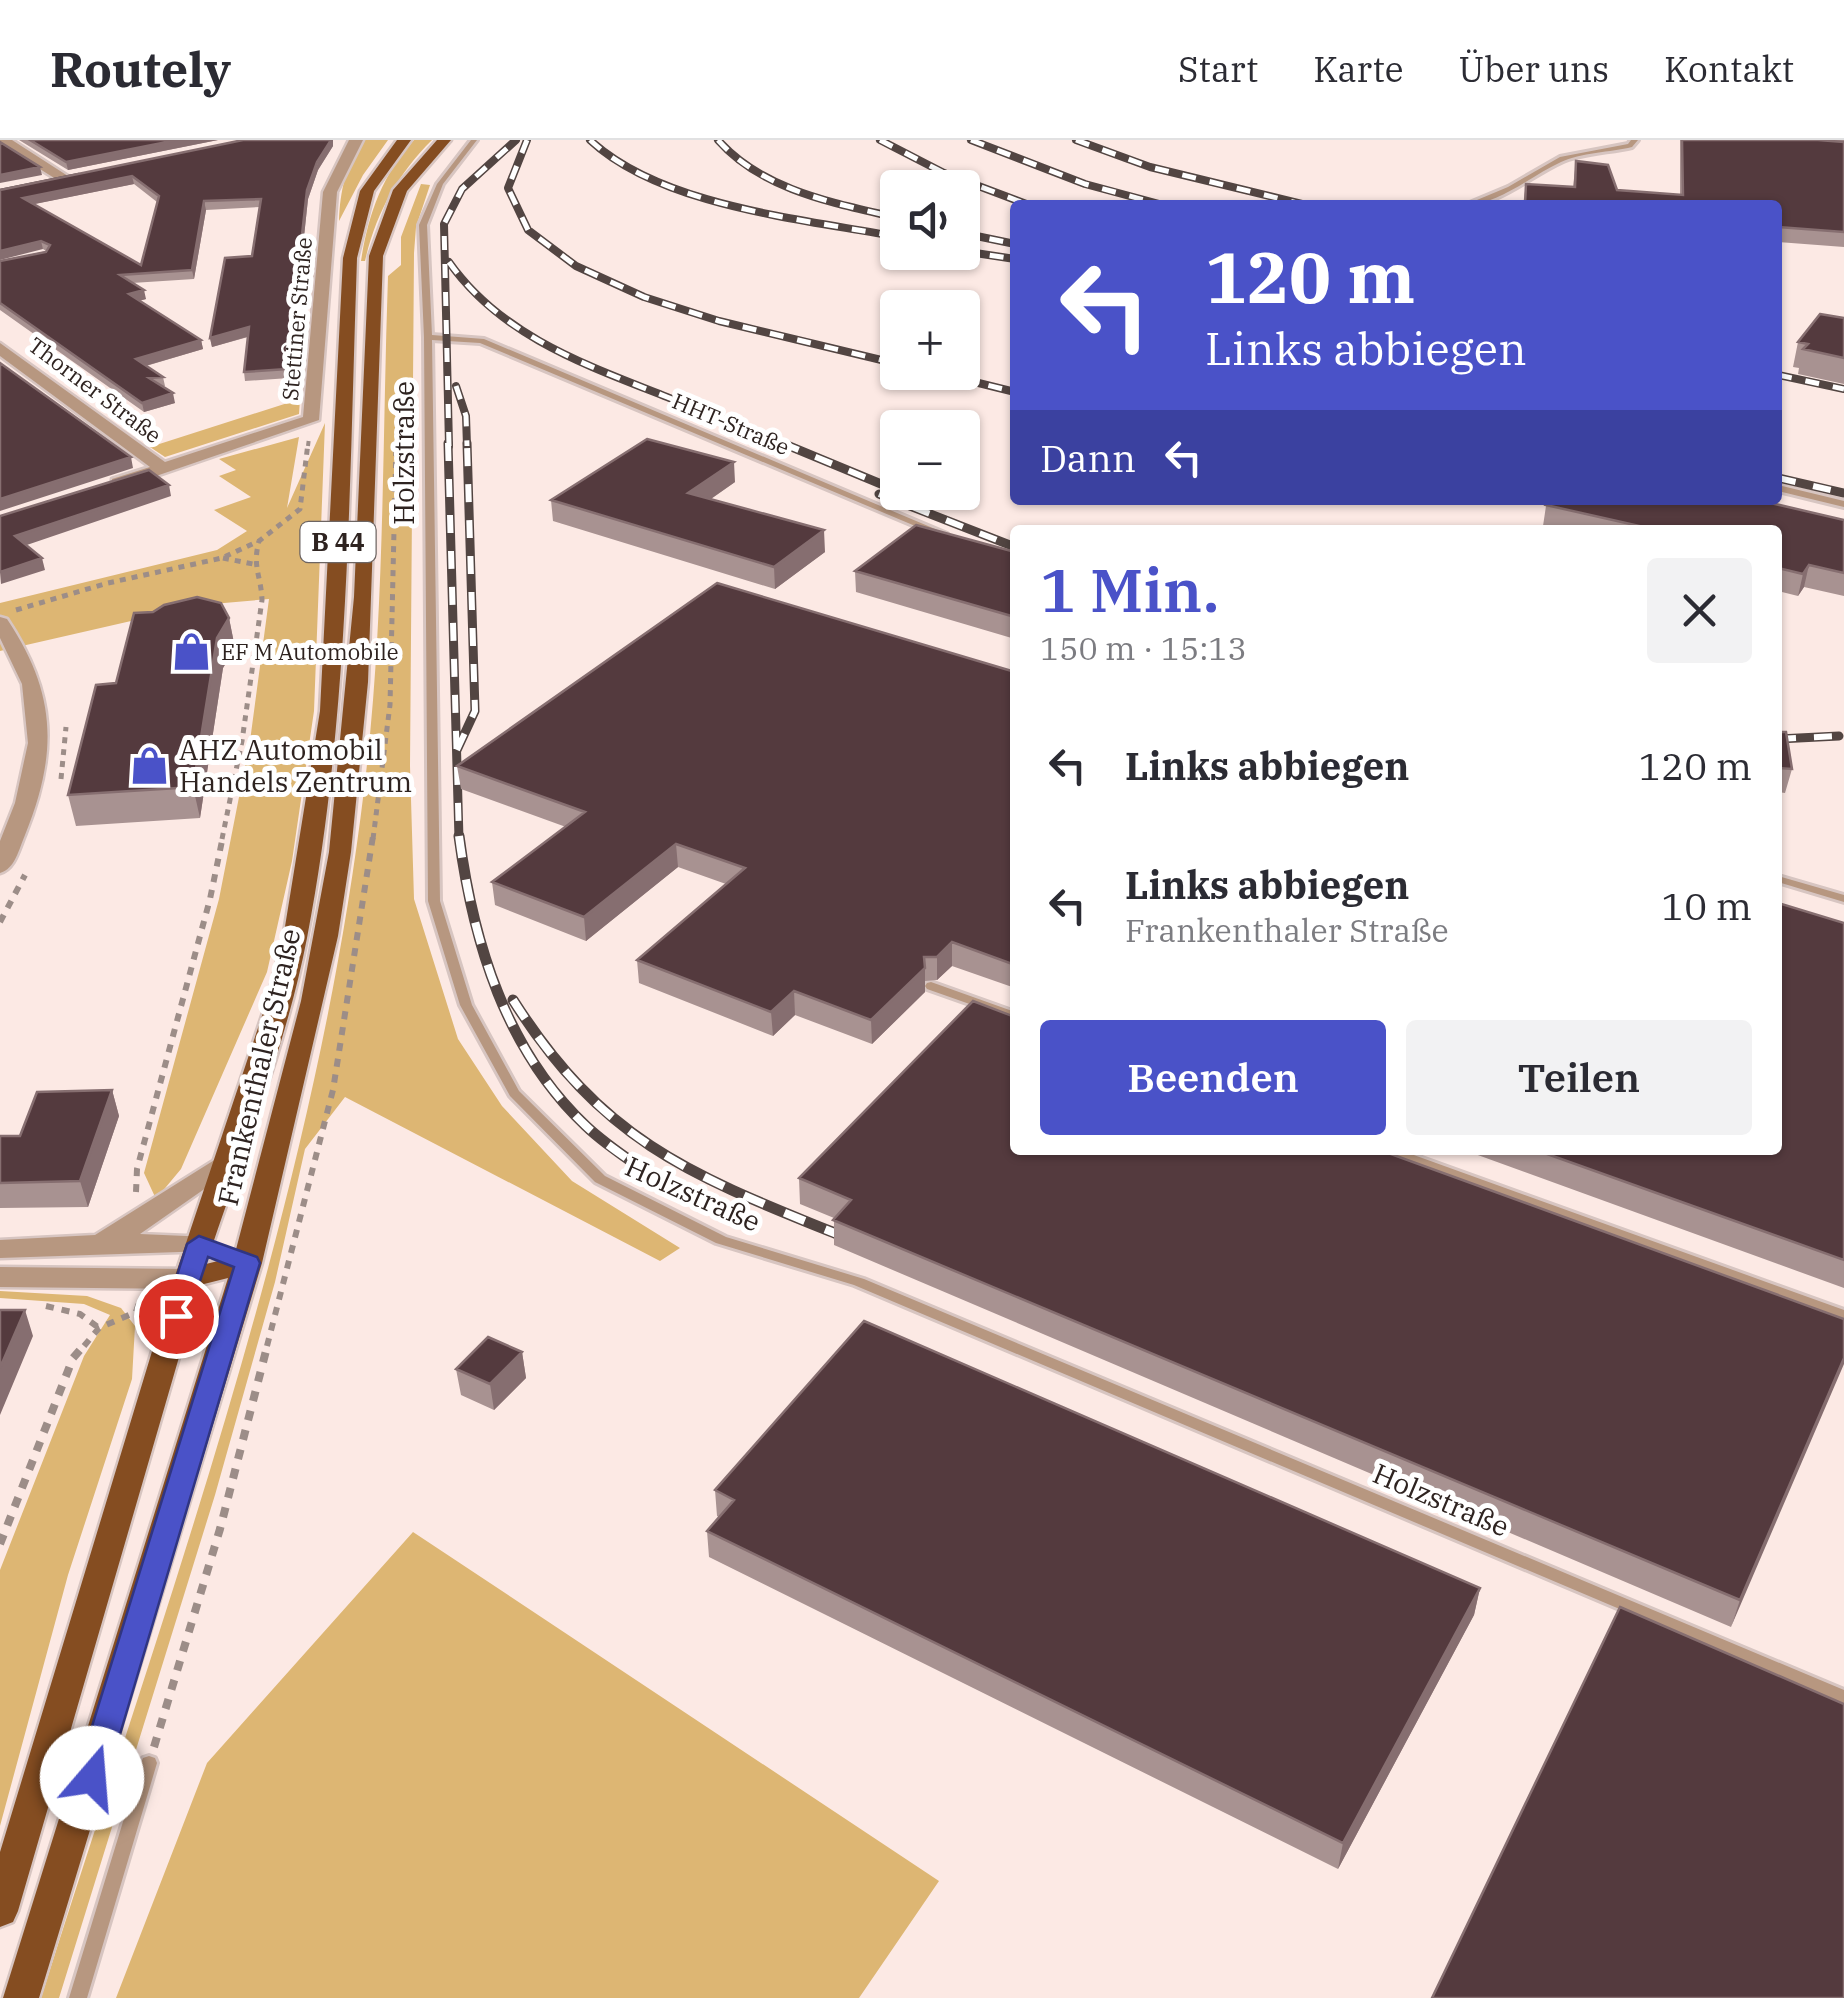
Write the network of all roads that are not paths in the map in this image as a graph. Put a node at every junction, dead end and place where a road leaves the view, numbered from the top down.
1 (3, 140) edge
2 (356, 140) edge
3 (404, 140) edge
4 (444, 140) edge
5 (474, 140) edge
6 (1635, 140) edge
7 (84, 174) edge
8 (64, 178) junction
9 (48, 182) edge
10 (1481, 200) edge
11 (428, 337) junction
12 (0, 348) edge
13 (162, 468) junction
14 (108, 486) edge
15 (1782, 489) edge
16 (1844, 504) edge
17 (956, 540) edge
18 (0, 623) edge
19 (6, 838) edge
20 (0, 866) edge
21 (1782, 880) edge
22 (1844, 898) edge
23 (931, 986) dead end
24 (1010, 1014) edge
25 (1401, 1155) edge
26 (224, 1163) junction
27 (199, 1244) junction
28 (100, 1245) junction
29 (0, 1249) edge
30 (248, 1263) junction
31 (0, 1278) edge
32 (188, 1279) junction
33 (1844, 1315) edge
34 (1844, 1697) edge
35 (149, 1763) road end
36 (0, 1911) edge
37 (21, 1998) edge
38 (78, 1998) edge

1 - 8 street
2 - 13 street, Stettiner Straße
3 - 26 main road, Frankenthaler Straße / B 44
4 - 30 main road, Frankenthaler Straße / B 44
5 - 11 lane, Holzstraße
6 - 10 lane
7 - 8 street
8 - 9 street
11 - 17 lane, HHT-Straße
11 - 34 lane, Holzstraße
12 - 13 street, Thorner Straße
13 - 14 street, Stettiner Straße
15 - 16 lane
18 - 19 street
19 - 20 street
21 - 22 lane
23 - 24 lane
25 - 33 lane
26 - 27 main road, Frankenthaler Straße / B 44
26 - 28 street
27 - 28 street
27 - 30 main road
27 - 32 main road, Frankenthaler Straße / B 44
28 - 29 street
30 - 32 main road
30 - 37 main road, Frankenthaler Straße / B 44
31 - 32 street
32 - 36 main road, Frankenthaler Straße / B 44
35 - 38 lane

